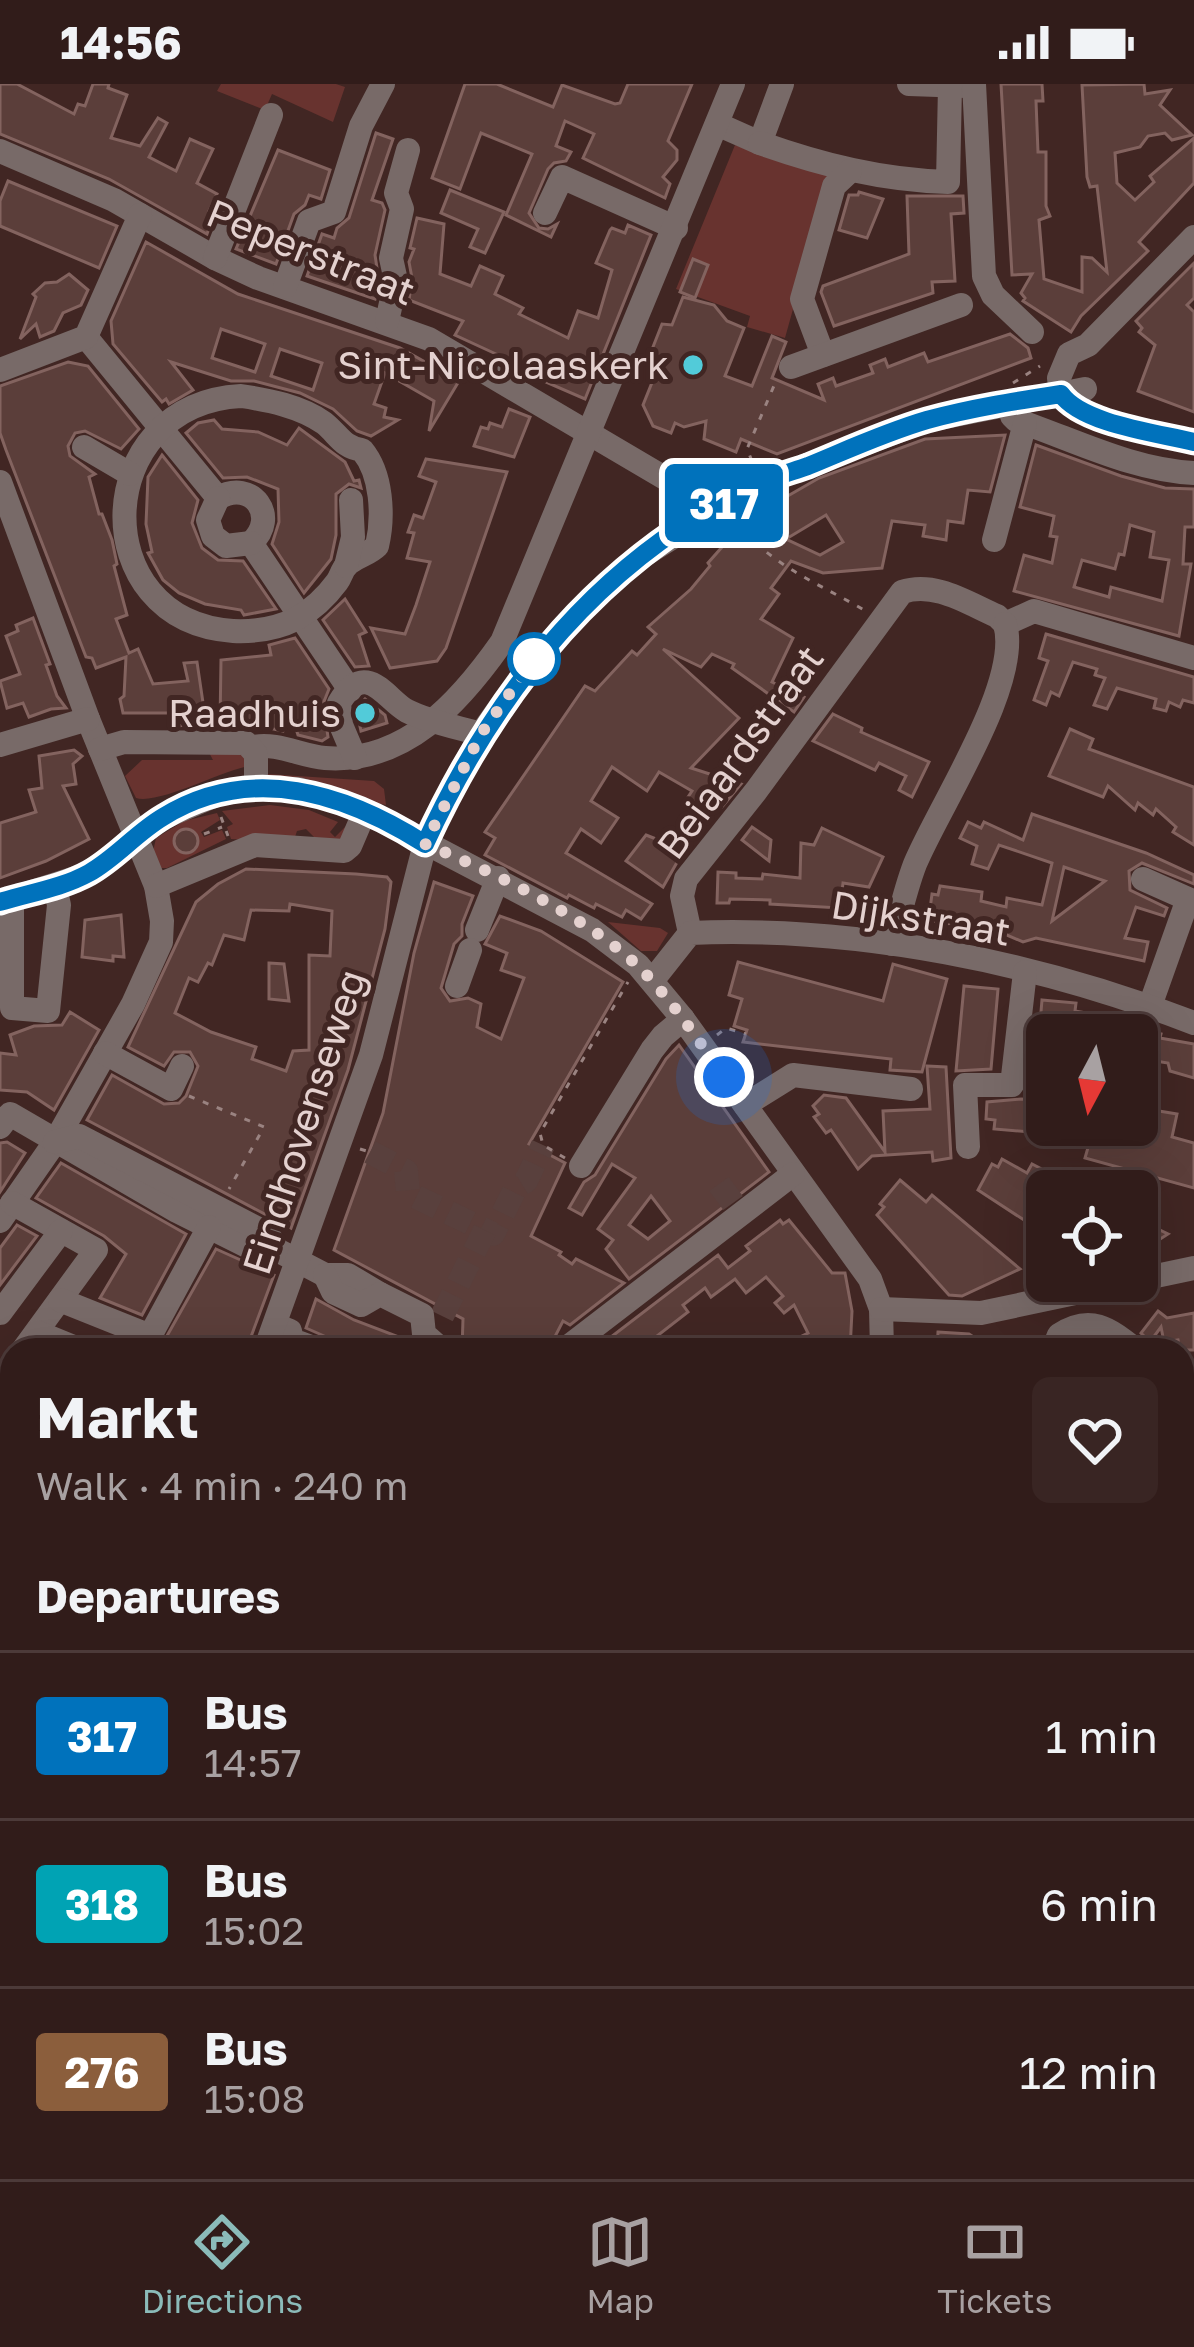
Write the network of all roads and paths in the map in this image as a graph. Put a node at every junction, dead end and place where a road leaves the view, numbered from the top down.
1 (382, 84) edge
2 (733, 84) edge
3 (782, 84) edge
4 (909, 84) edge
5 (966, 85) edge
6 (271, 115) dead end
7 (717, 124) junction
8 (760, 143) junction
9 (408, 150) dead end
10 (0, 151) edge
11 (850, 171) junction
12 (545, 213) dead end
13 (140, 215) junction
14 (676, 228) junction
15 (1194, 237) edge
16 (215, 258) junction
17 (285, 287) junction
18 (961, 305) dead end
19 (387, 321) junction
20 (1032, 332) dead end
21 (86, 337) junction
22 (823, 355) junction
23 (1042, 364) dead end
24 (787, 365) joint
25 (0, 370) edge
26 (1073, 392) junction
27 (1009, 402) junction
28 (1025, 423) junction
29 (160, 428) junction
30 (1194, 429) edge
31 (588, 431) junction
32 (1194, 442) edge
33 (84, 447) dead end
34 (1194, 473) edge
35 (130, 474) junction
36 (0, 482) edge
37 (760, 483) junction
38 (218, 498) junction
39 (351, 500) dead end
40 (718, 507) junction
41 (994, 541) dead end
42 (250, 544) junction
43 (346, 566) junction
44 (300, 617) junction
45 (881, 620) junction
46 (1005, 624) junction
47 (1194, 658) edge
48 (350, 690) junction
49 (88, 719) junction
50 (433, 720) junction
51 (481, 734) junction
52 (0, 745) edge
53 (100, 748) junction
54 (253, 748) junction
55 (355, 758) junction
56 (256, 788) junction
57 (214, 794) junction
58 (365, 811) junction
59 (204, 834) dead end
60 (136, 836) junction
61 (232, 840) junction
62 (425, 844) junction
63 (498, 878) junction
64 (1143, 879) dead end
65 (166, 882) junction
66 (55, 886) junction
67 (6, 900) edge
68 (690, 933) junction
69 (892, 944) junction
70 (1025, 972) junction
71 (645, 973) junction
72 (458, 986) dead end
73 (1150, 1006) junction
74 (683, 1019) junction
75 (1194, 1023) edge
76 (746, 1034) dead end
77 (711, 1040) dead end
78 (105, 1053) junction
79 (177, 1077) joint
80 (911, 1088) dead end
81 (745, 1105) junction
82 (0, 1127) edge
83 (55, 1142) junction
84 (543, 1145) tunnel mouth
85 (968, 1147) dead end
86 (581, 1166) dead end
87 (794, 1174) junction
88 (6, 1212) edge
89 (222, 1221) junction
90 (61, 1231) junction
91 (287, 1256) junction
92 (1194, 1268) edge
93 (1158, 1275) edge
94 (60, 1300) junction
95 (1032, 1302) edge
96 (881, 1309) junction
97 (0, 1313) edge
98 (274, 1324) junction
99 (33, 1338) edge
100 (129, 1338) edge
101 (142, 1338) edge
102 (269, 1338) edge
103 (292, 1338) edge
104 (432, 1338) edge
105 (579, 1338) edge
106 (882, 1338) edge
107 (1058, 1338) edge
108 (1120, 1338) edge

1 - 17 street
2 - 7 street
3 - 8 street
4 - 5 street
5 - 11 street
5 - 20 street
6 - 16 street
7 - 8 street
7 - 14 street
8 - 11 street
9 - 19 street
10 - 13 street, Peperstraat
11 - 22 street
12 - 14 street
13 - 16 street, Peperstraat
13 - 21 street
14 - 31 street
15 - 26 street
16 - 17 street, Peperstraat
17 - 19 street, Peperstraat
18 - 22 street
19 - 31 street, Peperstraat
21 - 25 street
21 - 29 street
22 - 24 street
23 - 27 path
24 - 37 path
26 - 27 street, Eindhovenseweg
26 - 30 street
26 - 32 street
27 - 28 street
27 - 37 street, Eindhovenseweg
28 - 34 street
28 - 41 street
29 - 35 street
29 - 38 street
29 - 43 street
31 - 40 street, Peperstraat
31 - 50 street
33 - 35 street
35 - 44 street
36 - 49 street
37 - 40 street, Eindhovenseweg
38 - 42 street
38 - 42 street
39 - 43 street
40 - 45 path
40 - 51 street, Eindhovenseweg
42 - 44 street
43 - 44 street
44 - 48 street
45 - 46 street, Beiaardstraat
45 - 68 street, Beiaardstraat
46 - 47 street
46 - 69 street
48 - 50 street
48 - 55 street
49 - 52 street
49 - 53 street
50 - 51 street
50 - 55 street
51 - 62 street, Eindhovenseweg
53 - 54 street
53 - 60 street
54 - 55 street
54 - 56 street
56 - 57 street
56 - 58 street
57 - 60 street
57 - 61 path
58 - 61 street
58 - 62 street
59 - 61 path
60 - 65 street
60 - 66 street
61 - 65 street
62 - 63 street
62 - 91 street, Eindhovenseweg
63 - 71 street
63 - 72 street
64 - 73 street
65 - 78 street
66 - 67 street
66 - 67 street
68 - 69 street, Dijkstraat
68 - 71 street
69 - 70 street, Dijkstraat
70 - 73 street, Dijkstraat
70 - 85 street
71 - 74 street
71 - 84 path
73 - 75 street, Dijkstraat
74 - 81 street
74 - 86 street
76 - 77 path
78 - 79 street
78 - 83 street
79 - 89 path
80 - 81 street
81 - 87 street
82 - 83 street
83 - 88 street
83 - 89 street
87 - 96 street
87 - 105 street
88 - 90 street
89 - 91 street
89 - 101 street
90 - 94 street
90 - 97 street
91 - 98 street, Eindhovenseweg
91 - 104 street
92 - 93 street
94 - 99 street
94 - 100 street
95 - 96 street
96 - 106 street
98 - 102 street, Eindhovenseweg
98 - 103 street
107 - 108 street

